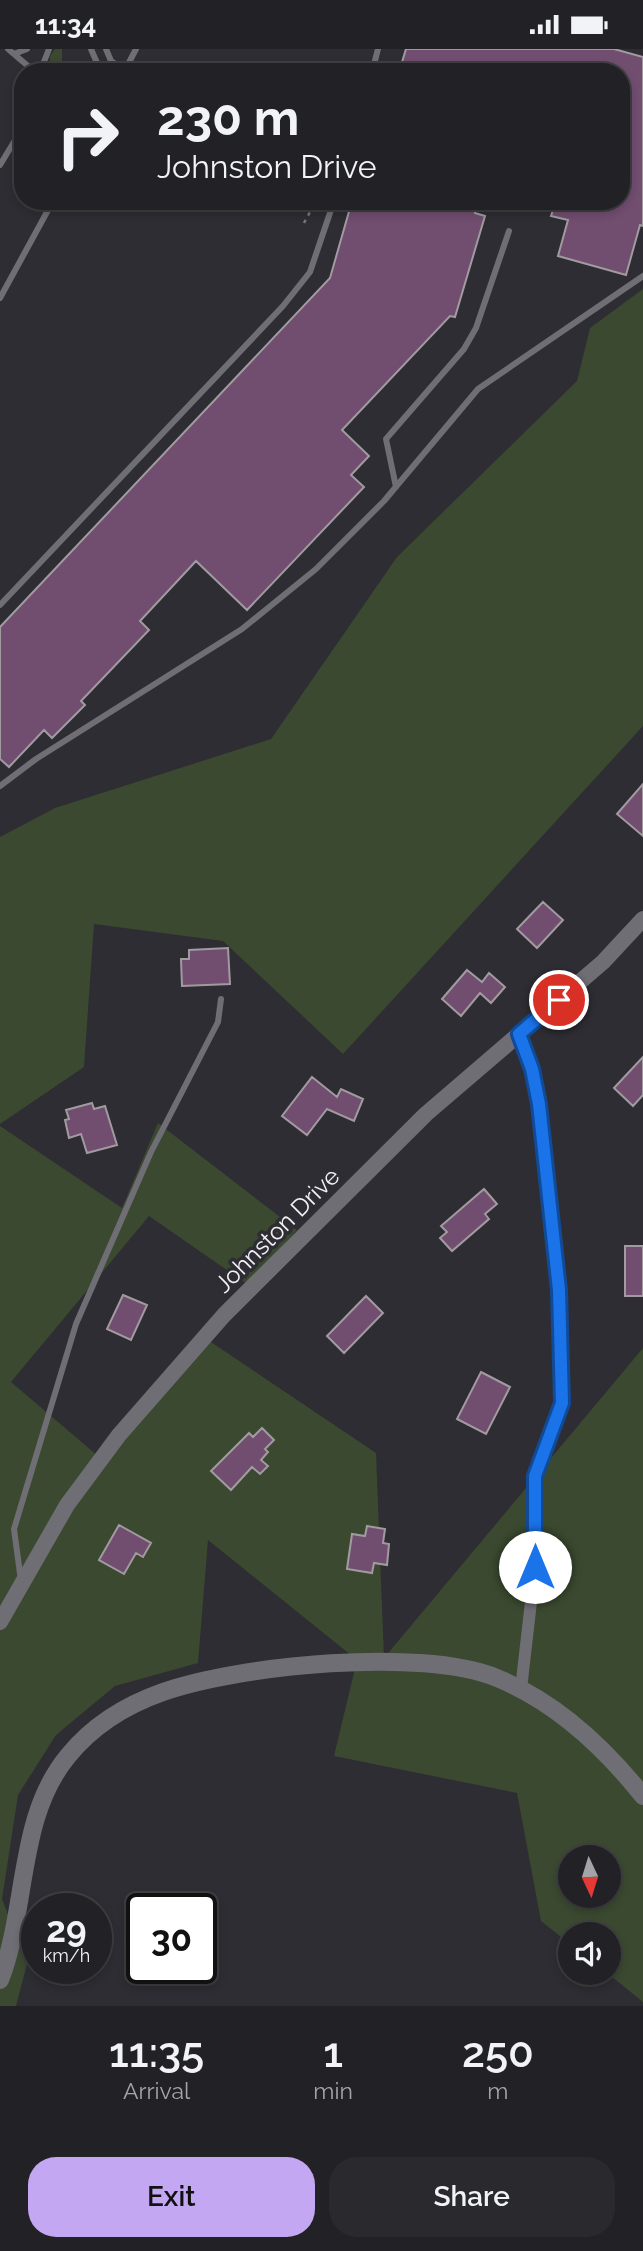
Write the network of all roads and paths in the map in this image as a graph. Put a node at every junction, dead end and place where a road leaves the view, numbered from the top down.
1 (27, 49) edge
2 (11, 52) edge
3 (14, 142) edge
4 (0, 165) edge
5 (48, 210) edge
6 (311, 210) edge
7 (331, 210) edge
8 (304, 223) dead end
9 (509, 231) dead end
10 (643, 276) edge
11 (0, 298) edge
12 (396, 487) junction
13 (0, 605) edge
14 (0, 786) edge
15 (643, 919) edge
16 (221, 999) dead end
17 (519, 1034) junction
18 (21, 1583) junction
19 (0, 1622) edge
20 (521, 1689) junction
21 (643, 1797) edge
22 (0, 1980) edge

1 - 2 lane
3 - 4 lane
5 - 11 lane
6 - 8 path
7 - 13 lane
9 - 12 lane
10 - 12 lane
12 - 14 lane
15 - 17 street, Johnston Drive
16 - 18 lane
17 - 18 street, Johnston Drive
17 - 20 street
18 - 19 street, Johnston Drive
20 - 21 main road
20 - 22 main road

